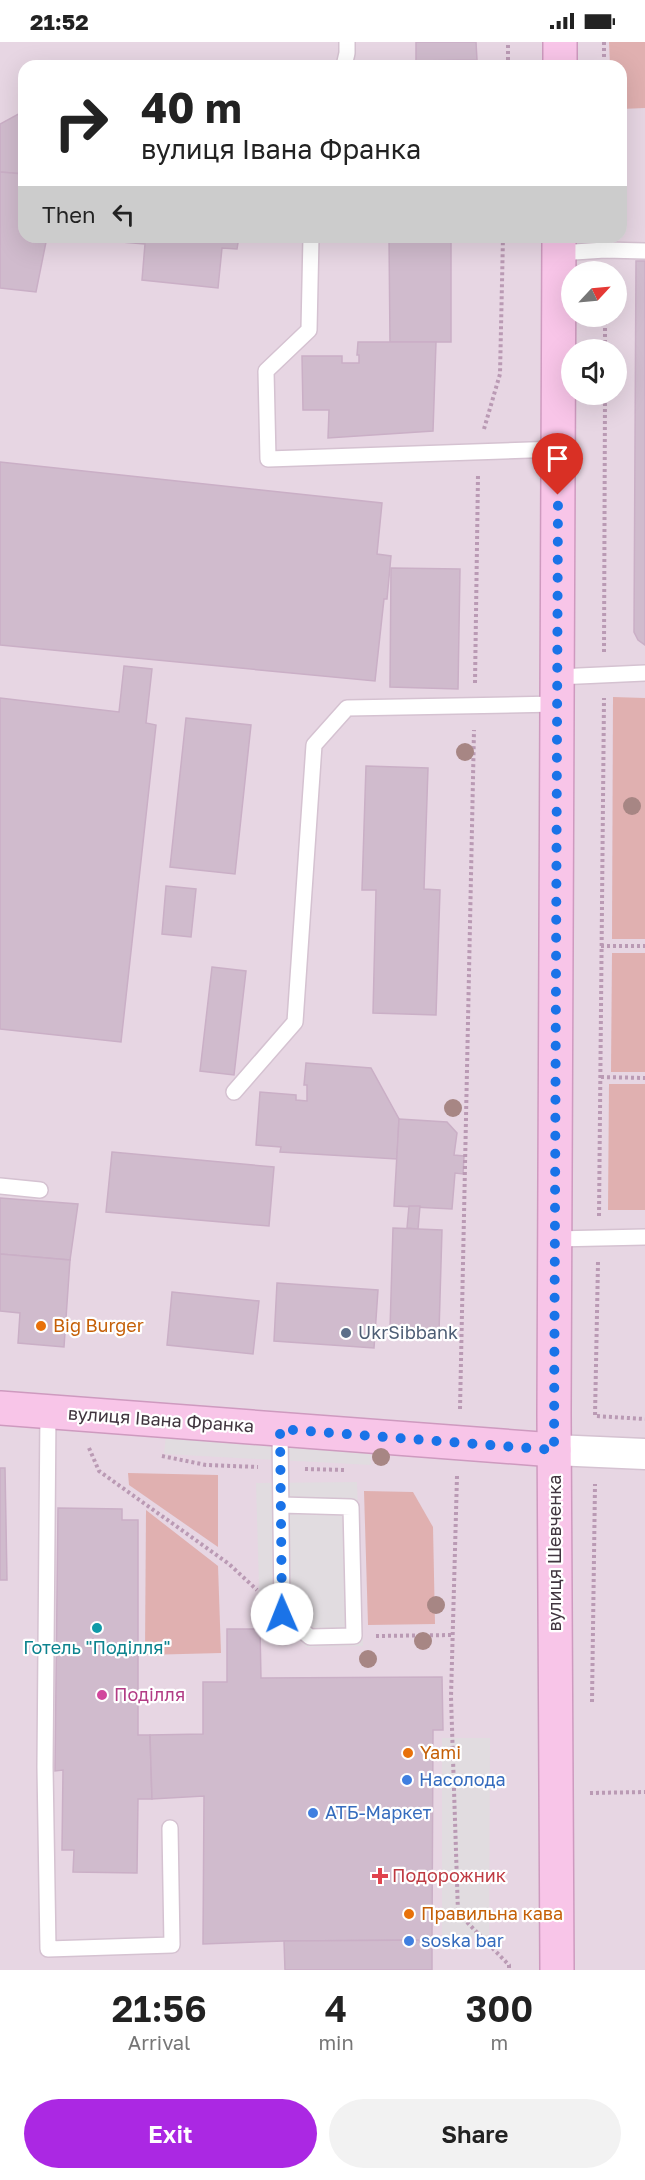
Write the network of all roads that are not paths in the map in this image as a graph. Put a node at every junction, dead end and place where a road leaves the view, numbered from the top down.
1 (347, 42) edge
2 (560, 42) edge
3 (345, 60) edge
4 (560, 60) edge
5 (311, 243) edge
6 (559, 245) edge
7 (645, 251) edge
8 (558, 450) junction
9 (645, 673) edge
10 (557, 691) junction
11 (234, 1092) dead end
12 (0, 1186) edge
13 (40, 1190) dead end
14 (645, 1237) edge
15 (555, 1239) junction
16 (0, 1408) edge
17 (48, 1412) junction
18 (280, 1429) junction
19 (554, 1450) junction
20 (645, 1454) edge
21 (281, 1505) junction
22 (170, 1828) dead end
23 (557, 1970) edge

1 - 3 lane
2 - 4 main road
5 - 8 lane
6 - 7 lane
6 - 8 main road, вулиця Шевченка
8 - 10 main road, вулиця Шевченка
9 - 10 lane
10 - 11 lane
10 - 15 main road, вулиця Шевченка
12 - 13 lane
14 - 15 lane
15 - 19 main road, вулиця Шевченка
16 - 17 main road, вулиця Івана Франка
17 - 18 main road, вулиця Івана Франка
17 - 22 lane
18 - 19 main road, вулиця Івана Франка
18 - 21 lane
19 - 20 street, вулиця Івана Франка
19 - 23 main road, вулиця Шевченка
21 - 21 lane

